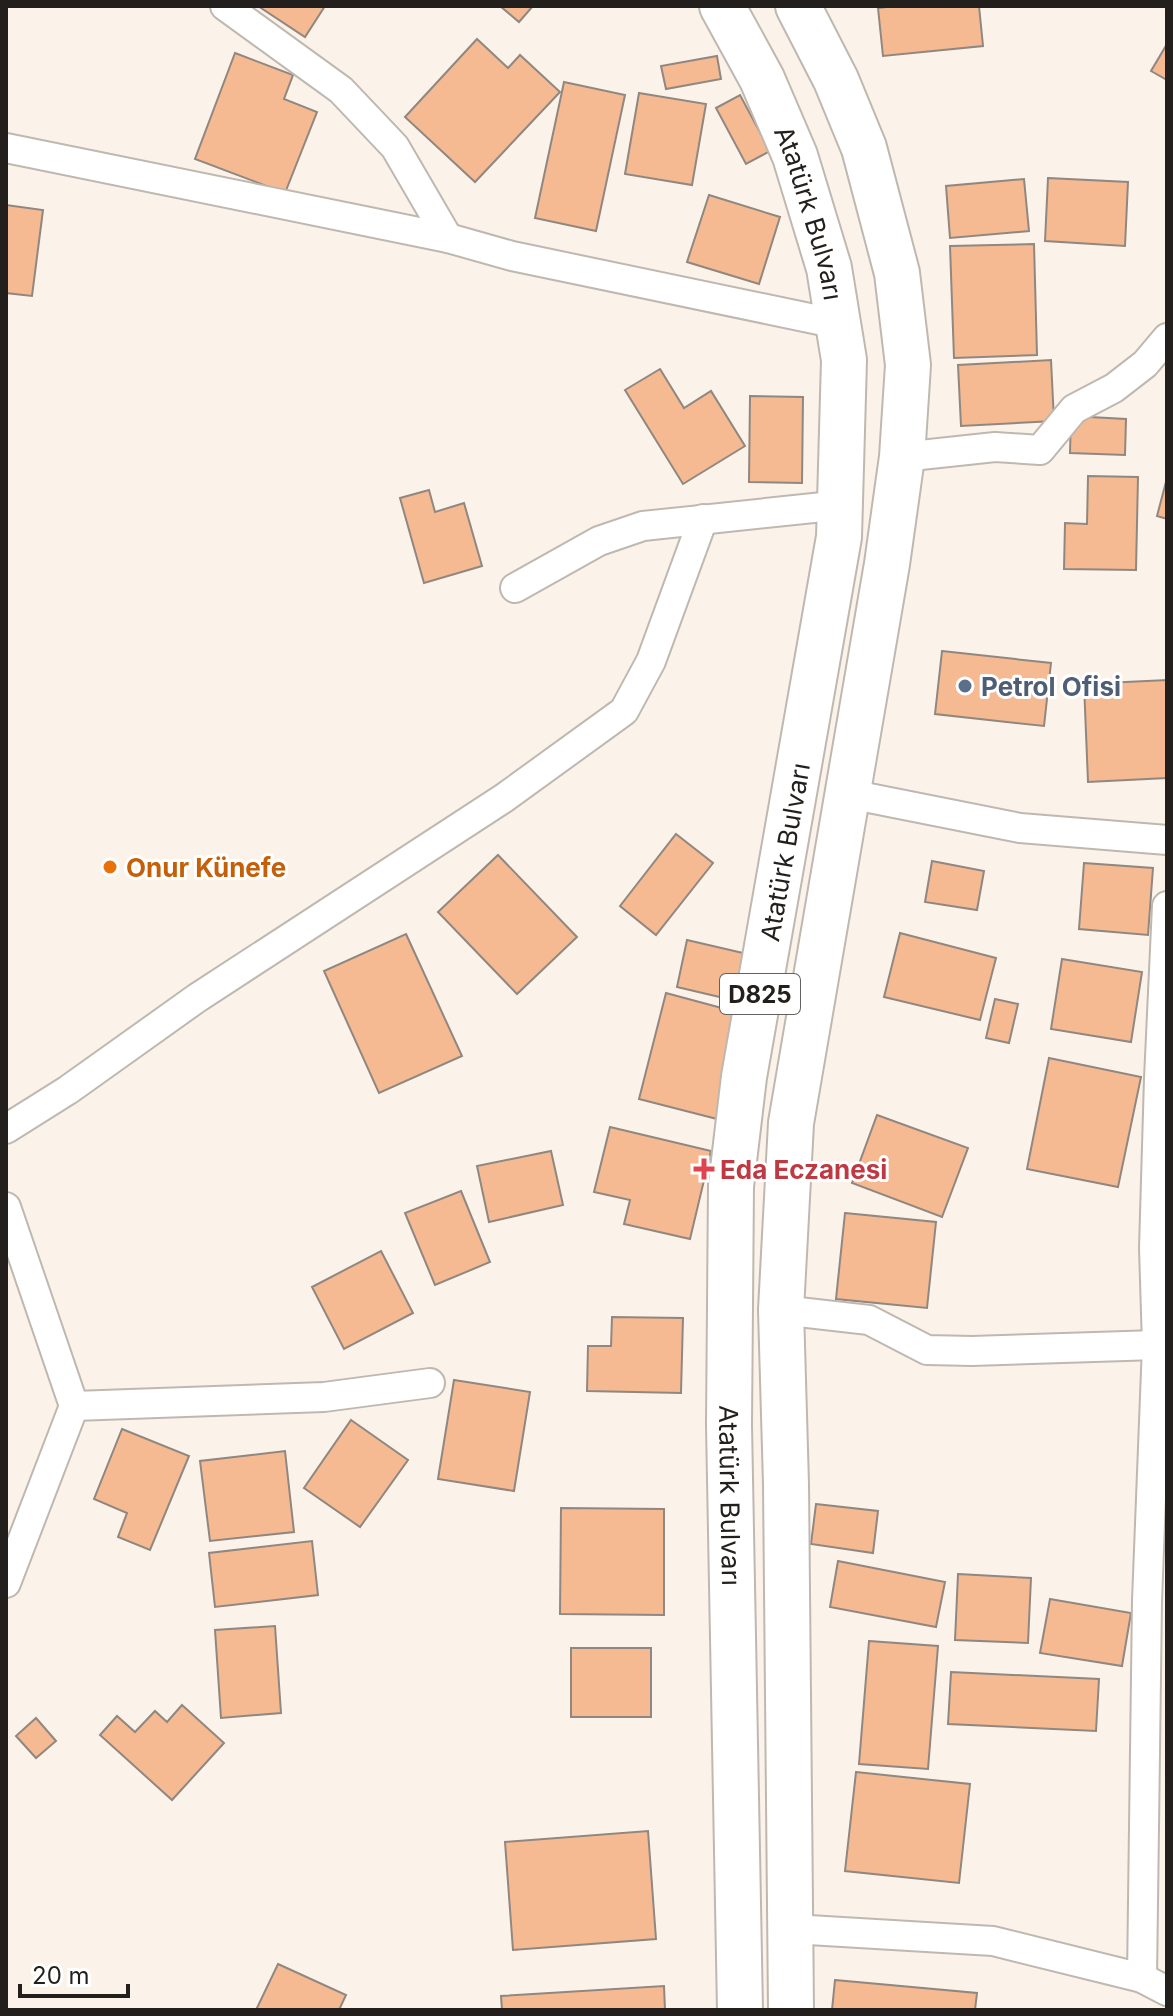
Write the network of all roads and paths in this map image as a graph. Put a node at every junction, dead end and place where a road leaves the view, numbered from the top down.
1 (225, 6) edge
2 (722, 6) edge
3 (798, 6) edge
4 (6, 148) edge
5 (448, 238) junction
6 (838, 324) junction
7 (1167, 338) edge
8 (902, 457) junction
9 (842, 505) junction
10 (703, 519) junction
11 (515, 588) dead end
12 (804, 745) junction
13 (852, 773) junction
14 (1167, 840) edge
15 (1167, 906) edge
16 (6, 1129) edge
17 (6, 1207) edge
18 (781, 1310) junction
19 (1157, 1345) junction
20 (430, 1383) dead end
21 (74, 1406) junction
22 (6, 1583) edge
23 (1157, 1605) edge
24 (792, 1929) junction
25 (1155, 1984) edge
26 (740, 2010) edge
27 (791, 2010) edge

1 - 5 street
2 - 6 highway, Atatürk Bulvarı / D825
3 - 8 highway, Atatürk Bulvarı / D825
4 - 5 street
5 - 6 street
6 - 9 highway, Atatürk Bulvarı / D825
7 - 8 street
8 - 13 highway, Atatürk Bulvarı / D825
9 - 10 street
9 - 12 highway, Atatürk Bulvarı / D825
10 - 11 street
10 - 16 street
12 - 13 highway
12 - 26 highway, Atatürk Bulvarı / D825
13 - 14 street
13 - 18 highway, Atatürk Bulvarı / D825
15 - 19 street
17 - 21 street
18 - 19 street
18 - 24 highway, Atatürk Bulvarı / D825
19 - 23 street
20 - 21 street
21 - 22 street
23 - 25 street
24 - 25 street
24 - 27 highway, Atatürk Bulvarı / D825

